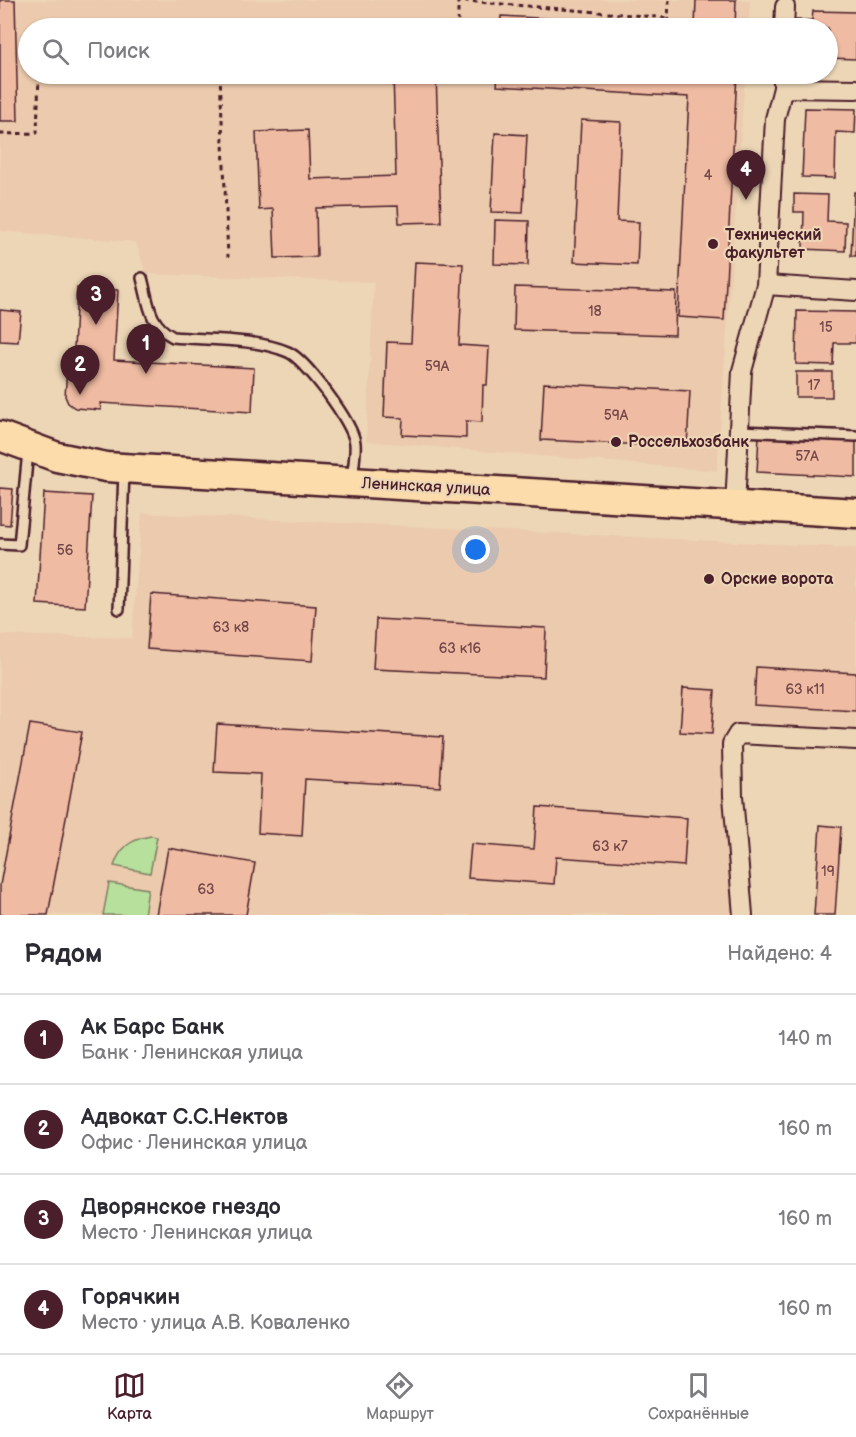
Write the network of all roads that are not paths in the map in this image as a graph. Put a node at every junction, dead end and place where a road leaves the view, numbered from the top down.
1 (785, 7) dead end
2 (784, 18) edge
3 (782, 84) edge
4 (810, 84) edge
5 (856, 89) edge
6 (142, 278) dead end
7 (766, 285) junction
8 (856, 291) edge
9 (739, 431) junction
10 (0, 436) edge
11 (856, 436) edge
12 (29, 448) junction
13 (124, 469) junction
14 (352, 482) junction
15 (735, 506) junction
16 (856, 513) edge
17 (0, 544) edge
18 (119, 609) dead end
19 (856, 740) edge
20 (743, 915) edge

1 - 2 street
3 - 7 street
4 - 5 street
6 - 14 lane
7 - 8 street
7 - 9 street
9 - 11 lane
9 - 15 street
10 - 12 main road, Ленинская улица
12 - 13 main road, Ленинская улица
12 - 17 lane
13 - 14 main road, Ленинская улица
13 - 18 lane
14 - 15 main road, Ленинская улица
15 - 16 main road, Ленинская улица
19 - 20 street

